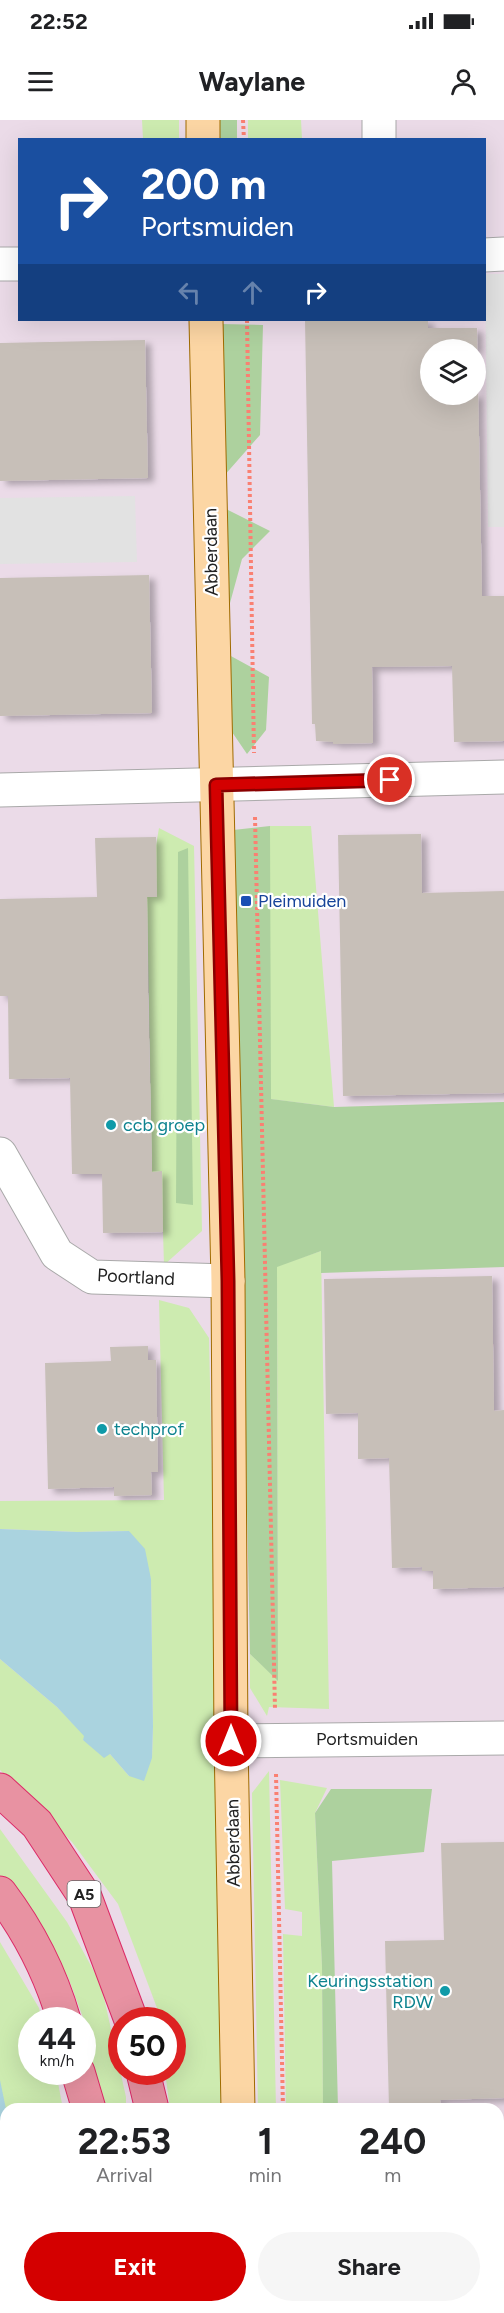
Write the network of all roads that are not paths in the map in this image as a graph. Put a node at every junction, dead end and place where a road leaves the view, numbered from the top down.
1 (203, 120) edge
2 (379, 120) edge
3 (203, 138) edge
4 (379, 138) edge
5 (504, 254) edge
6 (486, 255) edge
7 (0, 264) edge
8 (18, 264) edge
9 (206, 321) edge
10 (504, 777) edge
11 (216, 785) junction
12 (0, 790) edge
13 (0, 1154) edge
14 (228, 1281) junction
15 (504, 1738) edge
16 (231, 1741) junction
17 (0, 1790) edge
18 (0, 1893) edge
19 (61, 2007) edge
20 (126, 2007) edge
21 (82, 2085) edge
22 (146, 2085) edge
23 (86, 2103) edge
24 (151, 2103) edge
25 (238, 2103) edge

1 - 3 main road
2 - 4 street
5 - 6 street
7 - 8 street
9 - 11 main road, Abberdaan
10 - 11 street
11 - 12 street
11 - 14 main road, Abberdaan
13 - 14 street, Poortland
14 - 16 main road, Abberdaan
15 - 16 street, Portsmuiden
16 - 25 main road, Abberdaan
17 - 20 highway, A5
18 - 19 highway
21 - 23 highway
22 - 24 highway

